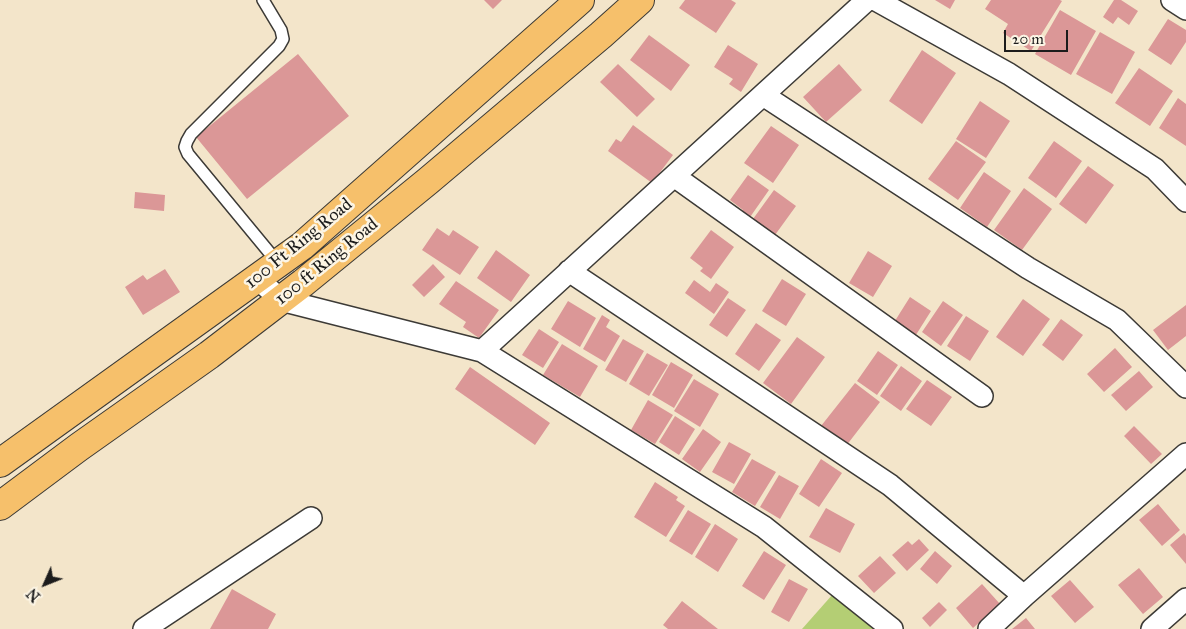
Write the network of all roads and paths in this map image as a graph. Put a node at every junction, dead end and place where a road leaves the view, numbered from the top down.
1 (263, 0) edge
2 (580, 0) edge
3 (640, 0) edge
4 (867, 0) edge
5 (876, 0) edge
6 (1172, 0) edge
7 (1186, 9) edge
8 (763, 95) junction
9 (674, 176) junction
10 (1186, 201) edge
11 (268, 271) junction
12 (570, 271) junction
13 (281, 300) junction
14 (482, 351) junction
15 (1186, 387) edge
16 (982, 396) dead end
17 (1186, 454) edge
18 (0, 463) edge
19 (0, 506) edge
20 (311, 518) dead end
21 (1024, 596) junction
22 (1186, 599) edge
23 (154, 627) edge
24 (892, 629) edge
25 (989, 629) edge
26 (1152, 629) edge

1 - 11 lane
2 - 11 main road, 100 Ft Ring Road
3 - 13 main road, 100 ft Ring Road
4 - 8 street
5 - 10 street
6 - 7 street
8 - 9 street
8 - 15 street
9 - 12 street
9 - 16 street
11 - 13 street
11 - 18 main road, 100 Ft Ring Road
12 - 14 street
12 - 21 street
13 - 14 street
13 - 19 main road, 100 ft Ring Road
14 - 24 street
17 - 21 street
20 - 23 street
21 - 25 street
22 - 26 street

